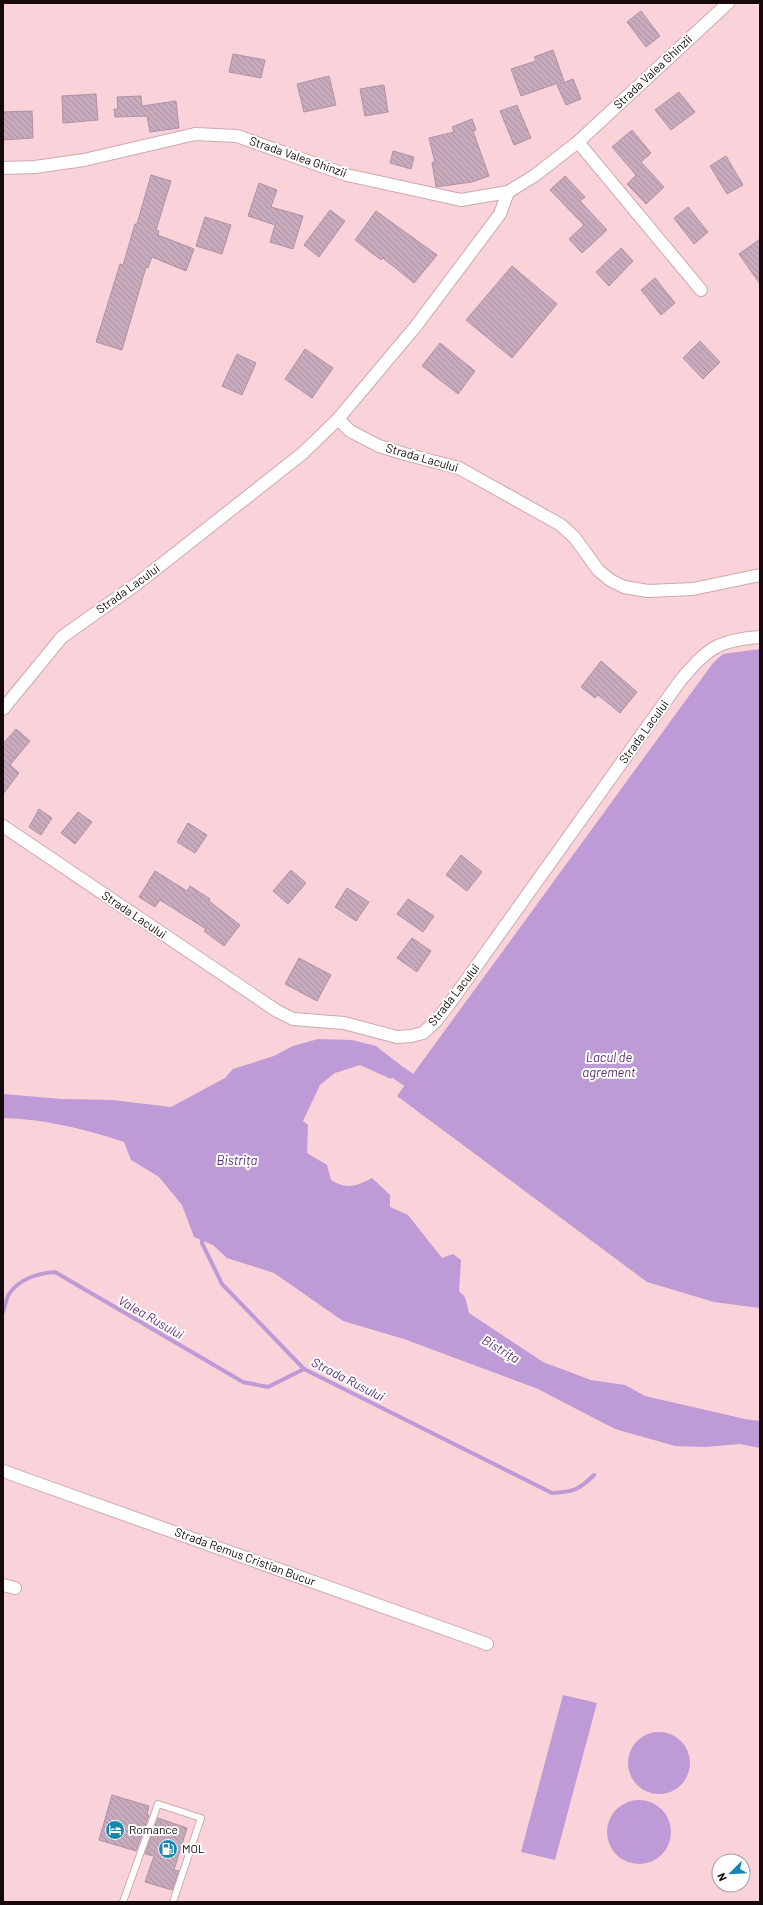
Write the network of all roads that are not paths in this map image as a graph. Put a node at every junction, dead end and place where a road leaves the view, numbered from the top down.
1 (728, 3) edge
2 (578, 142) junction
3 (3, 168) edge
4 (508, 192) junction
5 (701, 290) dead end
6 (338, 419) junction
7 (760, 575) edge
8 (760, 637) edge
9 (3, 709) edge
10 (3, 826) edge
11 (3, 1471) edge
12 (3, 1585) edge
13 (15, 1588) dead end
14 (487, 1644) dead end
15 (123, 1902) edge
16 (173, 1902) edge

1 - 2 street, Strada Valea Ghinzii
2 - 4 street, Strada Valea Ghinzii
2 - 5 street
3 - 4 street, Strada Valea Ghinzii
4 - 6 street, Strada Lacului
6 - 7 street, Strada Lacului
6 - 9 street, Strada Lacului
8 - 10 street, Strada Lacului
11 - 14 street, Strada Remus Cristian Bucur
12 - 13 street
15 - 16 lane

